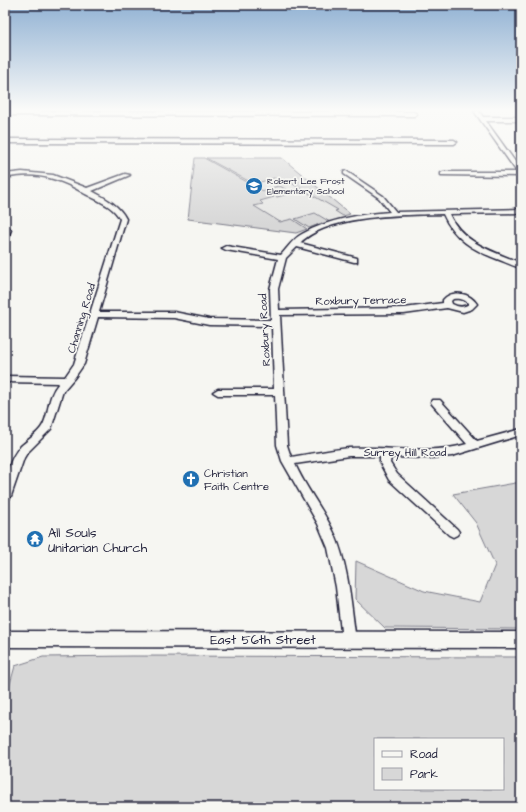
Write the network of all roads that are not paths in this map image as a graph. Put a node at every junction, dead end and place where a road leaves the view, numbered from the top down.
1 (503, 149) edge
2 (346, 173) dead end
3 (443, 174) dead end
4 (521, 174) edge
5 (8, 175) edge
6 (127, 175) dead end
7 (85, 191) junction
8 (521, 211) edge
9 (445, 212) junction
10 (394, 213) junction
11 (5, 227) edge
12 (5, 235) edge
13 (294, 244) junction
14 (226, 248) dead end
15 (282, 257) junction
16 (354, 260) dead end
17 (521, 266) edge
18 (448, 305) dead end
19 (275, 311) junction
20 (94, 314) junction
21 (275, 323) junction
22 (5, 379) edge
23 (68, 380) junction
24 (218, 392) dead end
25 (279, 392) junction
26 (436, 402) dead end
27 (521, 432) edge
28 (475, 446) junction
29 (386, 452) junction
30 (287, 461) junction
31 (5, 496) edge
32 (453, 532) dead end
33 (5, 638) edge
34 (349, 640) junction
35 (521, 640) edge

1 - 4 street
2 - 10 street
3 - 4 street
5 - 7 street, Channing Road
6 - 7 street
7 - 20 street, Channing Road
8 - 9 street, Roxbury Road
9 - 10 street, Roxbury Road
9 - 17 street
10 - 13 street, Roxbury Road
11 - 12 street
13 - 15 street, Roxbury Road
13 - 16 street
14 - 15 street
15 - 19 street, Roxbury Road
18 - 19 street, Roxbury Terrace
19 - 21 street, Roxbury Road
20 - 21 street
20 - 23 street, Channing Road
21 - 25 street, Roxbury Road
22 - 23 street
23 - 31 street, Channing Road
24 - 25 street
25 - 30 street, Roxbury Road
26 - 28 street
27 - 28 street, Surrey Hill Road
28 - 29 street, Surrey Hill Road
29 - 30 street, Surrey Hill Road
29 - 32 street
30 - 34 street, Roxbury Road
33 - 34 main road, East 56th Street
34 - 35 main road, East 56th Street

